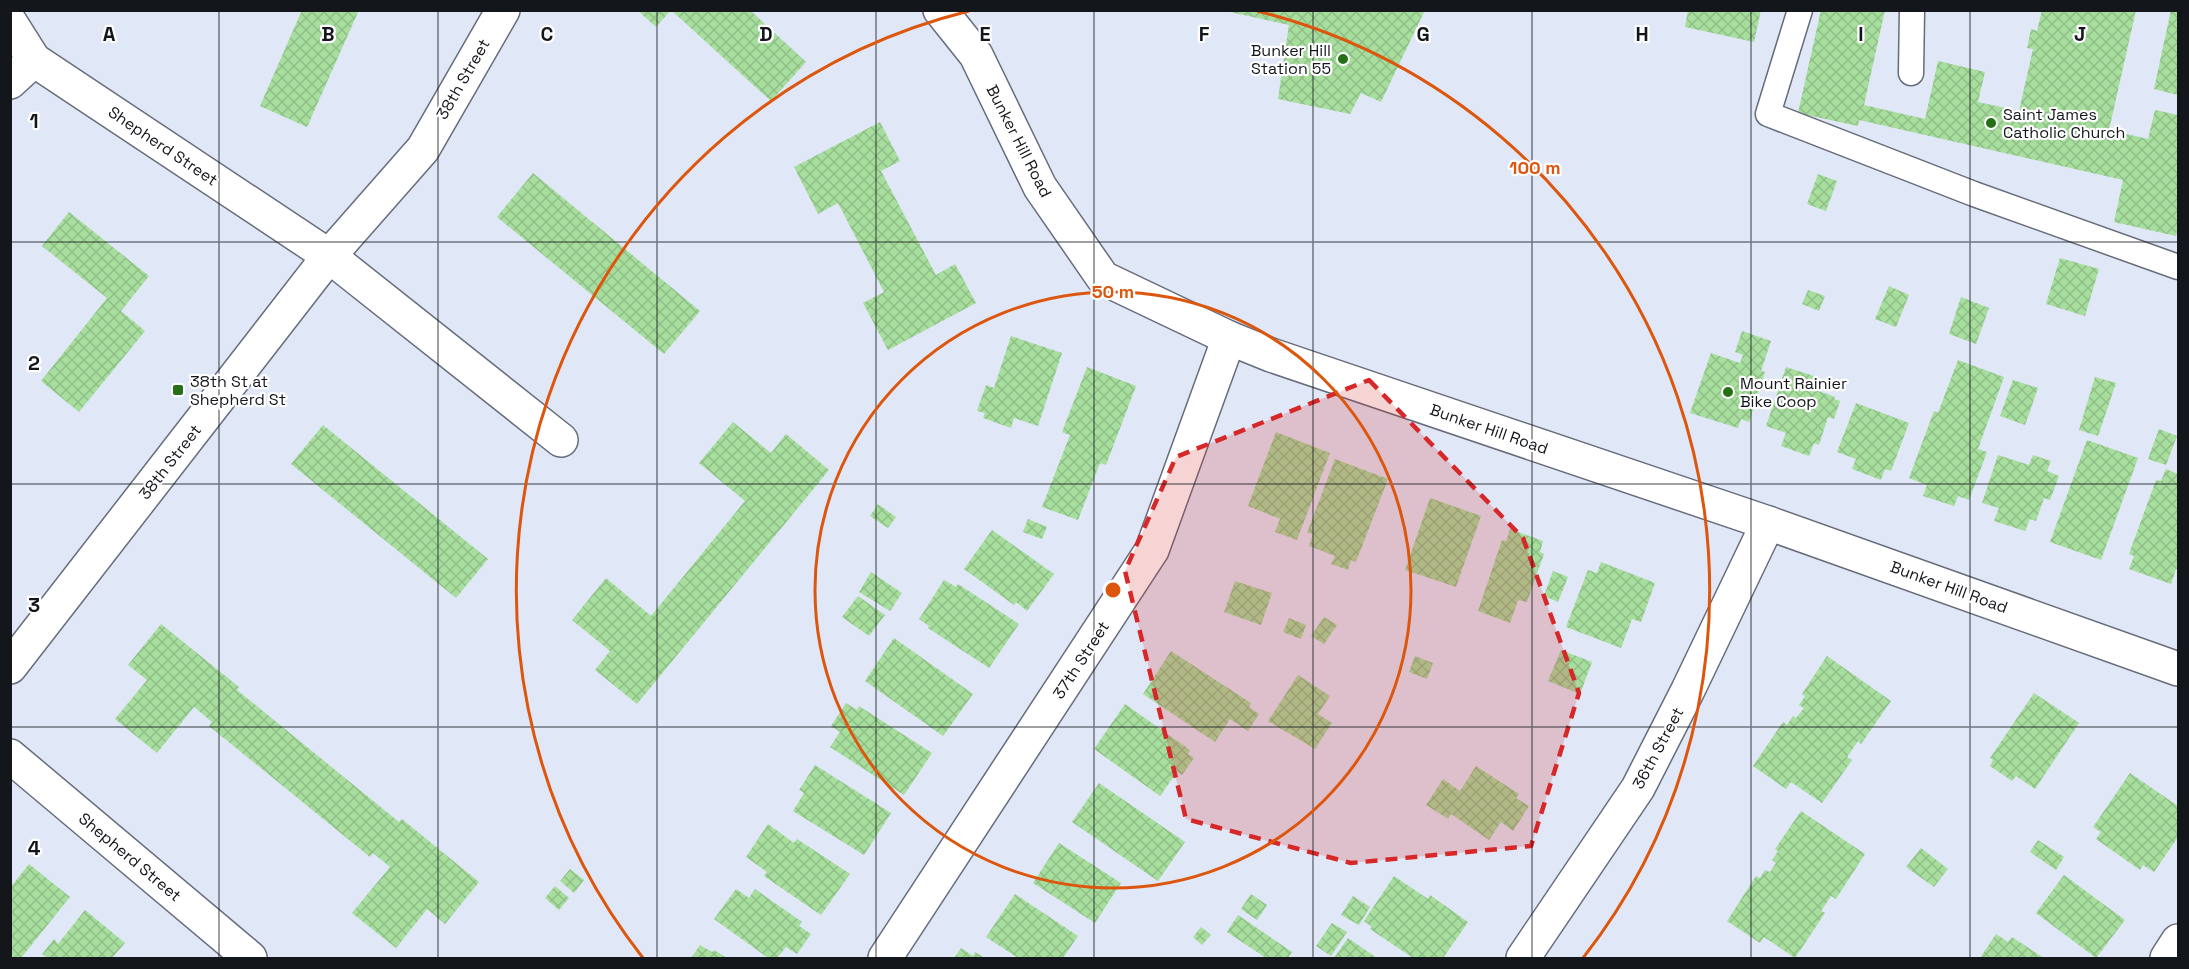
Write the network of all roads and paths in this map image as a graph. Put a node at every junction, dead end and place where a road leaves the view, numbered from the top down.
1 (502, 10) edge
2 (940, 10) edge
3 (1800, 10) edge
4 (1912, 10) edge
5 (10, 22) edge
6 (34, 60) junction
7 (1911, 74) dead end
8 (10, 82) edge
9 (329, 256) junction
10 (2178, 267) edge
11 (1229, 338) junction
12 (561, 440) dead end
13 (1768, 523) junction
14 (10, 667) edge
15 (2178, 669) edge
16 (10, 756) edge
17 (2178, 941) edge
18 (250, 958) edge
19 (885, 958) edge
20 (1523, 958) edge
21 (2167, 958) edge

1 - 9 street, 38th Street
2 - 11 street, Bunker Hill Road
3 - 10 lane
4 - 7 lane
5 - 6 street, Shepherd Street
6 - 8 street
6 - 9 street, Shepherd Street
9 - 12 street
9 - 14 street, 38th Street
11 - 13 street, Bunker Hill Road
11 - 19 street, 37th Street
13 - 15 street, Bunker Hill Road
13 - 20 street, 36th Street
16 - 18 street, Shepherd Street
17 - 21 street

